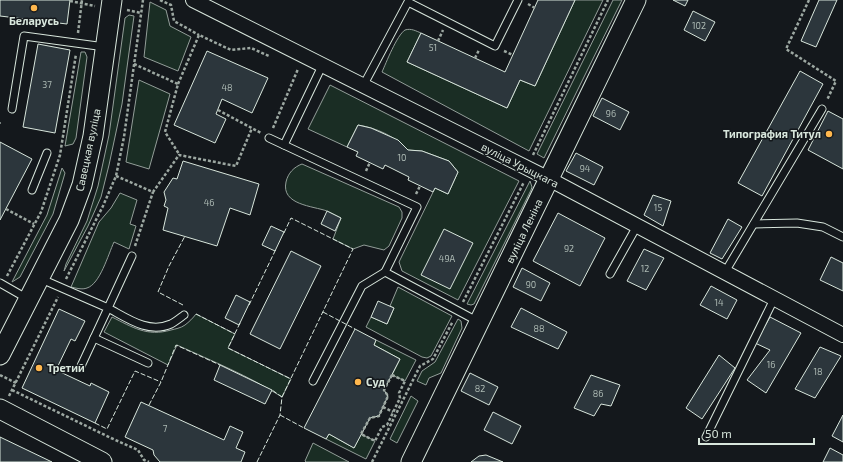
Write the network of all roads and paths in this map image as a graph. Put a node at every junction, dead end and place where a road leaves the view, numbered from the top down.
1 (112, 0) edge
2 (160, 0) edge
3 (193, 0) edge
4 (518, 0) edge
5 (608, 0) edge
6 (636, 0) edge
7 (809, 0) edge
8 (70, 1) dead end
9 (82, 4) dead end
10 (199, 35) junction
11 (106, 47) junction
12 (271, 57) dead end
13 (134, 64) dead end
14 (292, 66) dead end
15 (322, 66) junction
16 (178, 84) junction
17 (363, 86) junction
18 (12, 109) dead end
19 (822, 109) joint
20 (218, 110) dead end
21 (252, 128) junction
22 (269, 138) junction
23 (284, 145) junction
24 (47, 154) dead end
25 (179, 155) junction
26 (530, 170) junction
27 (116, 176) dead end
28 (549, 179) junction
29 (32, 190) dead end
30 (153, 192) junction
31 (6, 209) dead end
32 (34, 224) dead end
33 (754, 224) junction
34 (637, 226) junction
35 (843, 237) edge
36 (132, 256) joint
37 (385, 272) junction
38 (725, 272) junction
39 (610, 274) dead end
40 (39, 278) junction
41 (0, 283) edge
42 (774, 299) junction
43 (28, 300) junction
44 (108, 308) junction
45 (458, 311) junction
46 (184, 315) dead end
47 (479, 322) junction
48 (843, 335) edge
49 (94, 338) junction
50 (0, 355) edge
51 (148, 363) dead end
52 (81, 366) dead end
53 (0, 375) edge
54 (313, 381) dead end
55 (16, 383) dead end
56 (12, 390) dead end
57 (383, 407) junction
58 (0, 409) edge
59 (395, 413) junction
60 (706, 437) dead end
61 (102, 462) edge
62 (149, 462) edge
63 (372, 462) edge
64 (412, 462) edge

1 - 11 street, Савецкая вуліца
2 - 10 path
3 - 15 street, вуліца Урыцкага
4 - 17 lane
5 - 26 path
6 - 28 street, вуліца Леніна
7 - 19 path
8 - 9 path
10 - 12 path
10 - 16 path
11 - 18 lane
11 - 40 street, Савецкая вуліца
13 - 16 path
14 - 22 path
15 - 17 street, вуліца Урыцкага
15 - 23 lane
16 - 25 path
17 - 26 street, вуліца Урыцкага
19 - 33 lane
20 - 21 path
21 - 22 path
21 - 25 path
22 - 23 lane
23 - 37 lane
24 - 29 lane
25 - 30 path
26 - 28 street, вуліца Урыцкага
26 - 45 path
27 - 30 path
28 - 34 street, вуліца Урыцкага
28 - 47 street, вуліца Леніна
30 - 36 path
31 - 32 path
33 - 35 lane
33 - 38 lane
34 - 38 street, вуліца Урыцкага
34 - 39 lane
36 - 44 lane
37 - 45 lane
37 - 54 lane
38 - 42 street, вуліца Урыцкага
40 - 43 street, Савецкая вуліца
40 - 44 lane
41 - 43 lane
42 - 48 street, вуліца Урыцкага
42 - 60 lane
43 - 50 street, Савецкая вуліца
44 - 46 lane
44 - 49 lane
45 - 47 lane
45 - 59 path
47 - 64 street, вуліца Леніна
49 - 51 lane
49 - 52 lane
53 - 55 path
56 - 62 path
57 - 59 path
57 - 59 path
57 - 59 path
58 - 61 street
59 - 63 path

